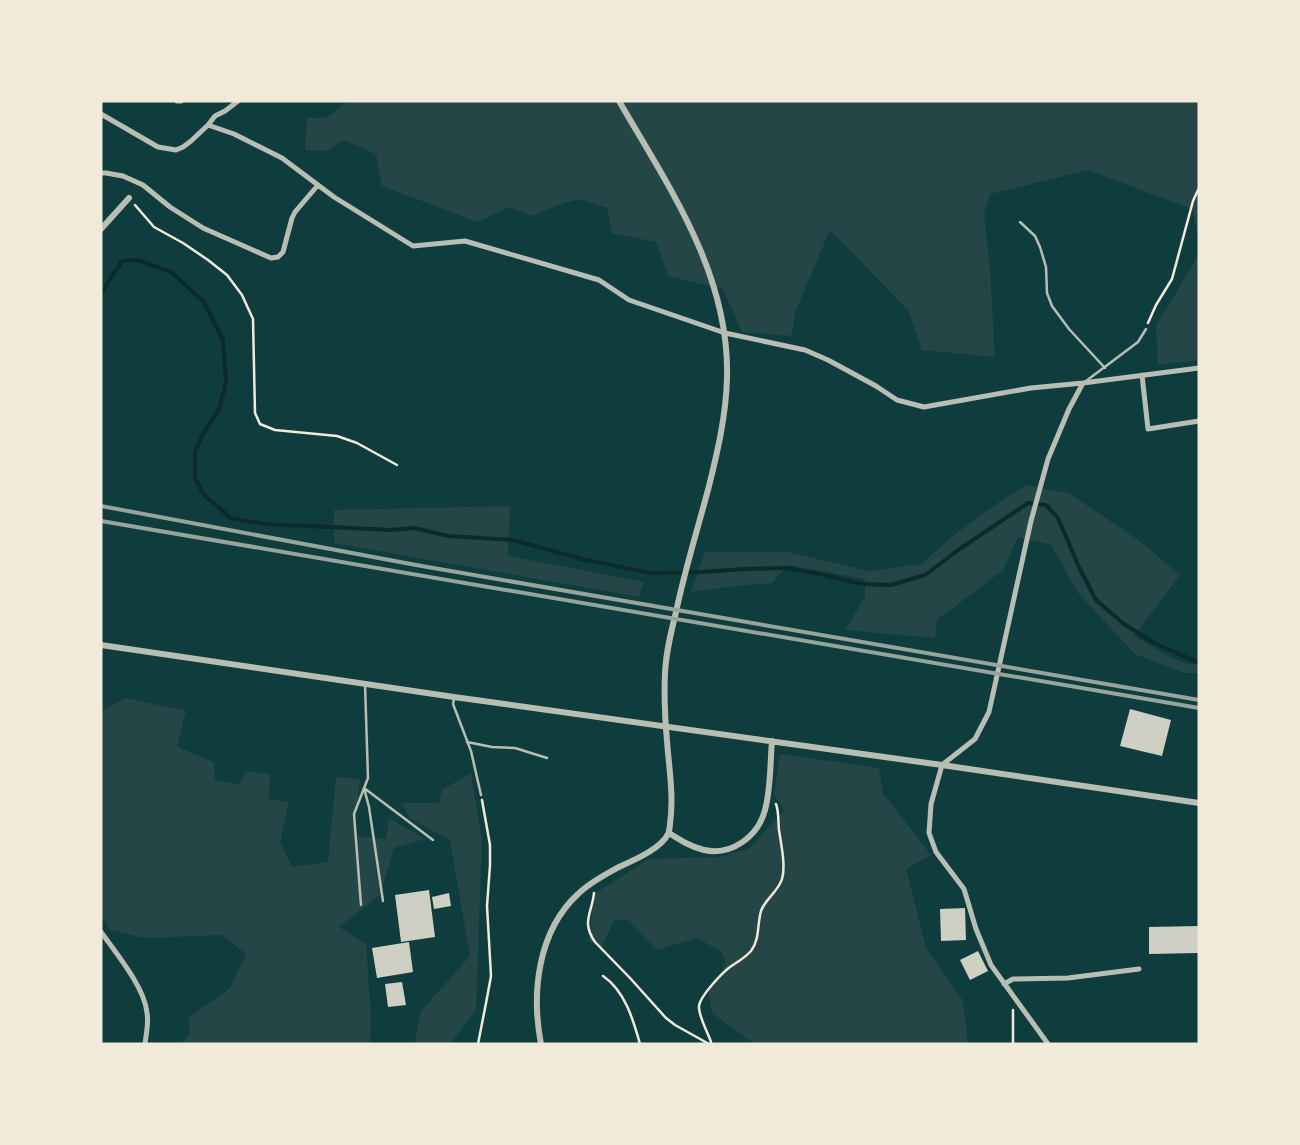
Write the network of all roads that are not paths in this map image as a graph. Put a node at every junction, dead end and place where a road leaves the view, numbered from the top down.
1 (238, 101) edge
2 (619, 101) edge
3 (101, 114) edge
4 (208, 125) junction
5 (101, 173) edge
6 (318, 185) junction
7 (129, 198) road end
8 (1020, 222) dead end
9 (101, 229) edge
10 (1146, 329) road end
11 (725, 333) junction
12 (1105, 368) junction
13 (1199, 368) edge
14 (1142, 375) junction
15 (1083, 383) junction
16 (1199, 421) edge
17 (101, 645) edge
18 (365, 684) junction
19 (454, 697) junction
20 (772, 741) junction
21 (467, 742) junction
22 (547, 758) dead end
23 (942, 765) junction
24 (364, 788) junction
25 (481, 795) road end
26 (1199, 803) edge
27 (669, 833) junction
28 (433, 840) dead end
29 (383, 901) dead end
30 (361, 905) dead end
31 (101, 932) edge
32 (1139, 969) dead end
33 (1004, 984) junction
34 (144, 1044) edge
35 (541, 1044) edge
36 (1048, 1044) edge

1 - 4 street
2 - 11 street
3 - 4 street
4 - 6 street
5 - 6 street
6 - 11 street
7 - 9 street
8 - 12 lane
10 - 12 lane
11 - 15 street
11 - 27 street
12 - 15 lane
13 - 14 street
14 - 15 street
14 - 16 street
15 - 23 street
17 - 18 street
18 - 19 street
18 - 24 lane
19 - 20 street
19 - 21 lane
20 - 23 street
20 - 27 street
21 - 22 lane
21 - 25 lane
23 - 26 street
23 - 33 street
24 - 28 lane
24 - 29 lane
24 - 30 lane
27 - 35 street
31 - 34 street
32 - 33 street
33 - 36 street

